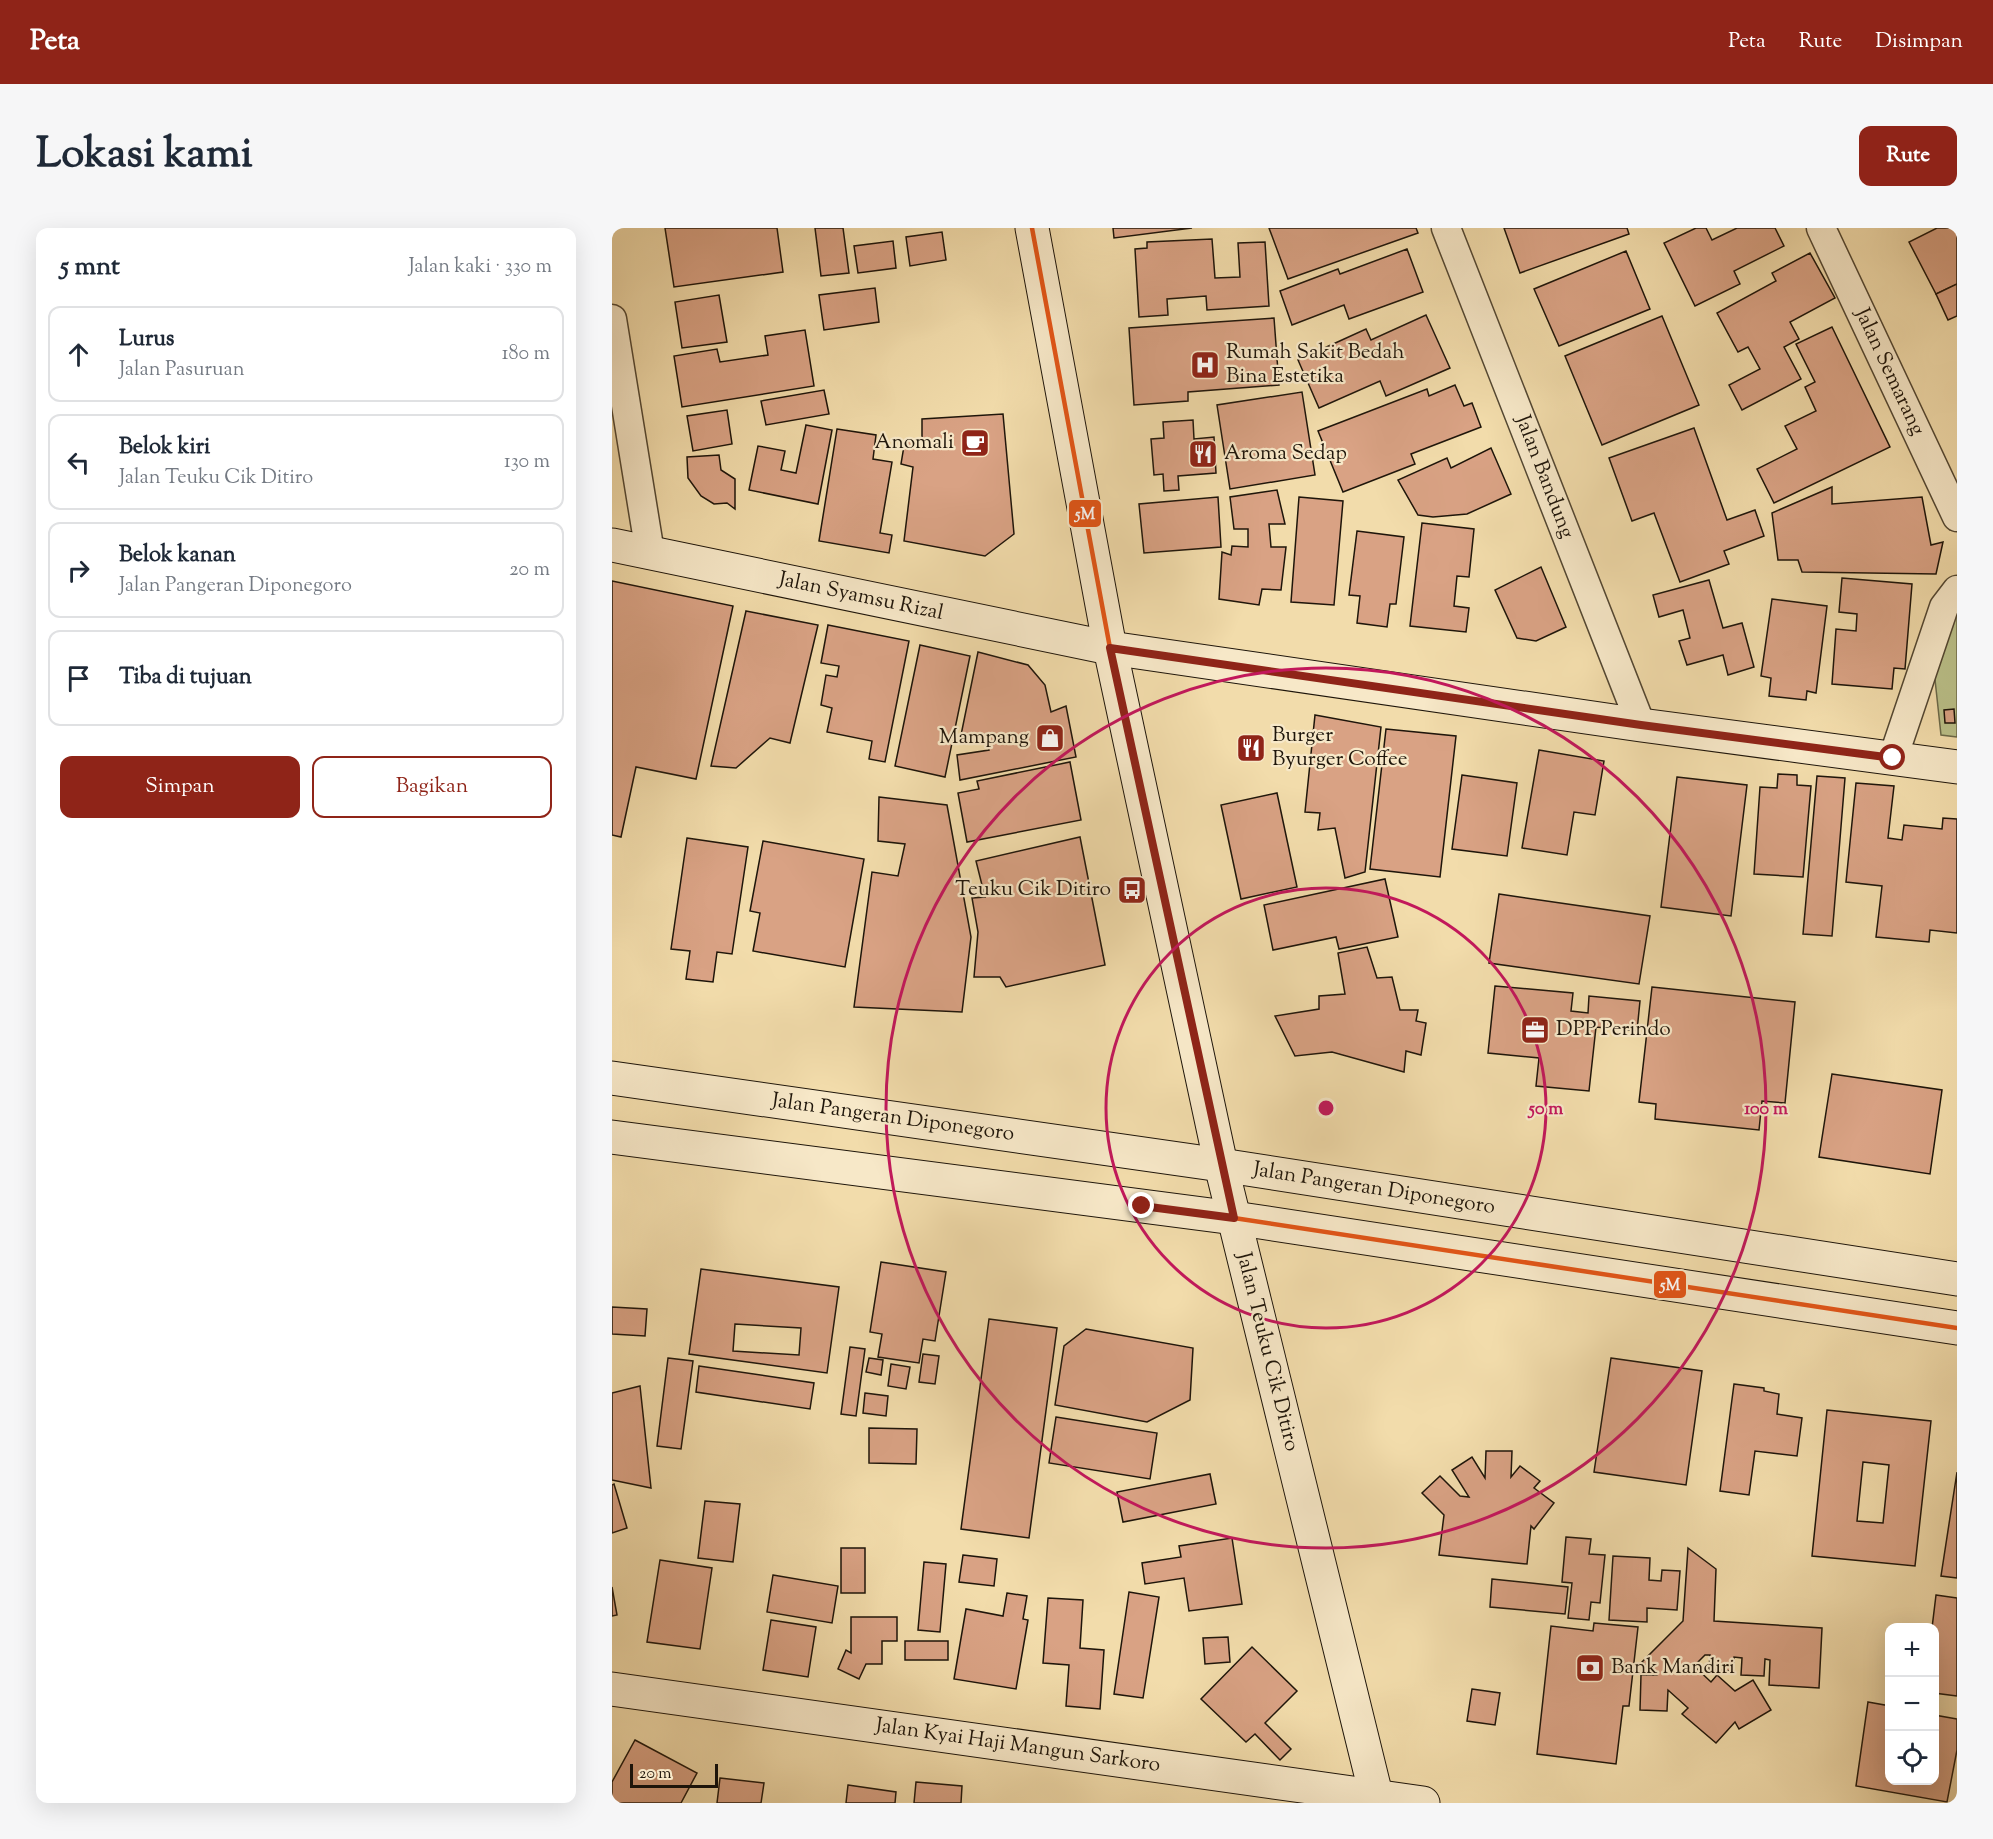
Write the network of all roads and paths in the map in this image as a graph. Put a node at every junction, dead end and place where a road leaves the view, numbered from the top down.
1 (1032, 228) edge
2 (1446, 228) edge
3 (1821, 228) edge
4 (612, 319) edge
5 (1957, 517) edge
6 (612, 545) edge
7 (650, 553) junction
8 (1957, 590) edge
9 (1110, 648) junction
10 (1641, 725) junction
11 (1893, 758) junction
12 (1957, 766) edge
13 (612, 1078) edge
14 (612, 1137) edge
15 (1221, 1165) junction
16 (1234, 1218) junction
17 (1957, 1279) edge
18 (1957, 1328) edge
19 (612, 1689) edge
20 (1377, 1800) edge
21 (1423, 1803) edge

1 - 9 main road, Jalan Teuku Cik Ditiro
2 - 10 street, Jalan Bandung
3 - 5 street, Jalan Semarang
4 - 7 street
6 - 7 main road, Jalan Syamsu Rizal
7 - 9 main road, Jalan Syamsu Rizal
8 - 11 street
9 - 10 main road, Jalan Syamsu Rizal
9 - 15 main road, Jalan Teuku Cik Ditiro
10 - 11 main road, Jalan Syamsu Rizal
11 - 12 main road, Jalan Syamsu Rizal
13 - 15 main road, Jalan Pangeran Diponegoro
14 - 16 main road
15 - 16 main road, Jalan Teuku Cik Ditiro
15 - 17 main road, Jalan Pangeran Diponegoro
16 - 18 main road
16 - 20 main road, Jalan Teuku Cik Ditiro
19 - 20 main road, Jalan Kyai Haji Mangun Sarkoro
20 - 21 main road, Jalan Kyai Haji Mangun Sarkoro

